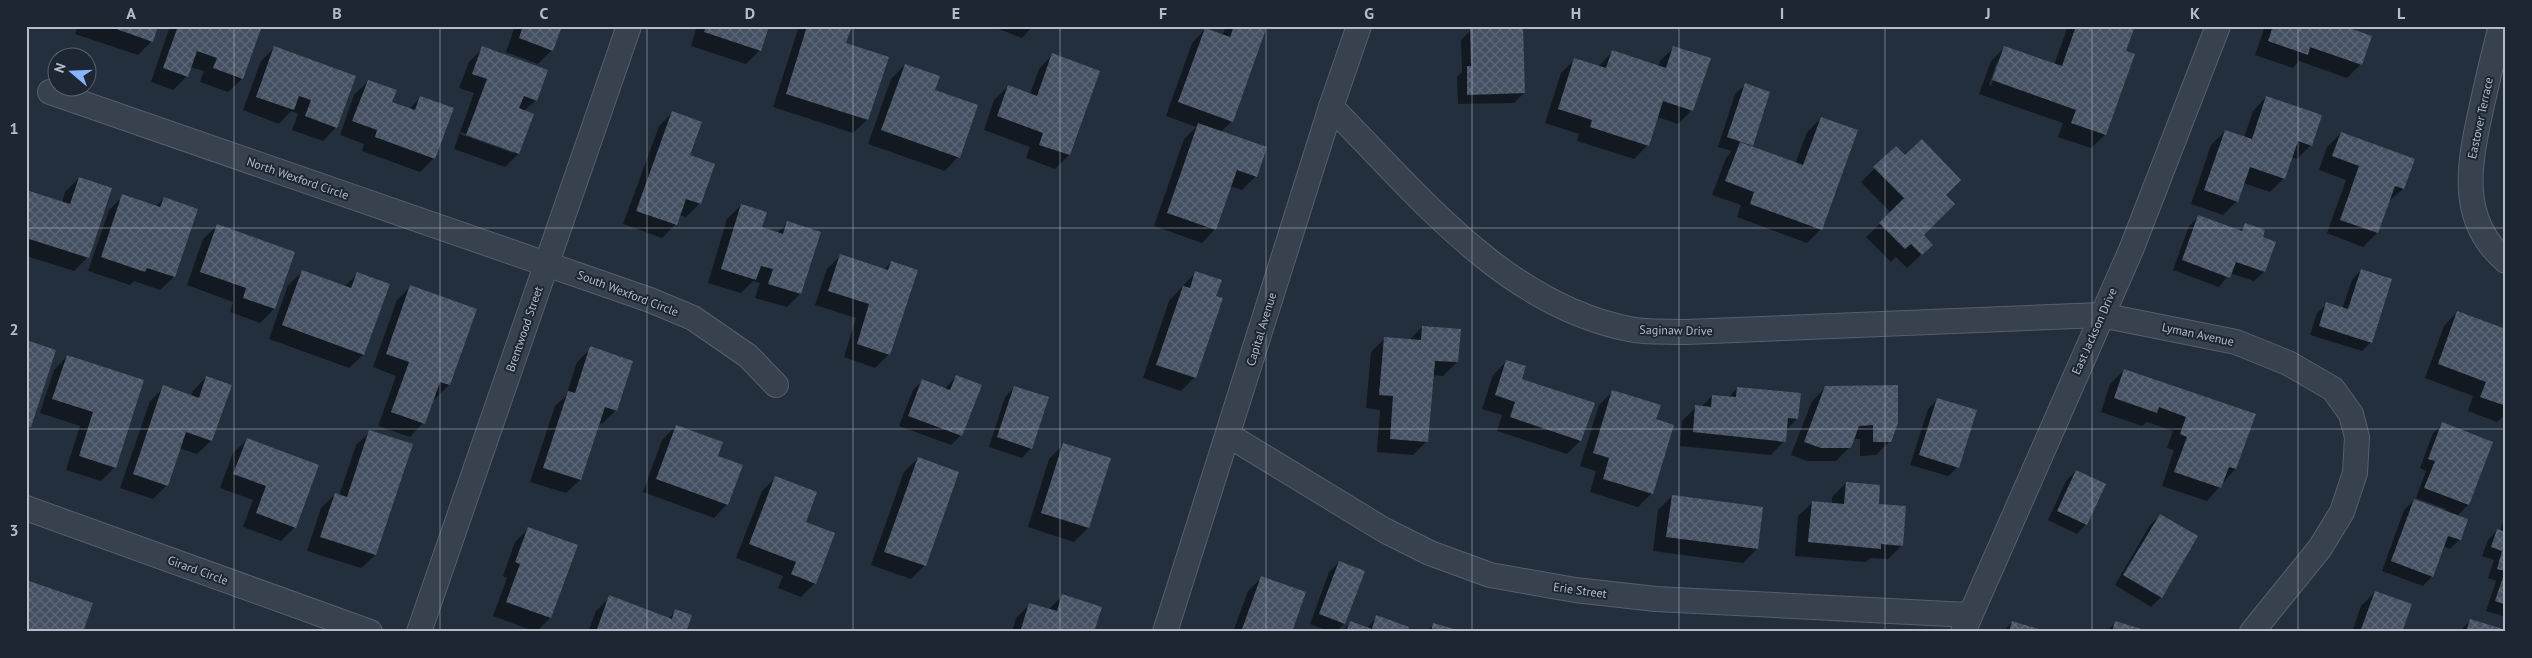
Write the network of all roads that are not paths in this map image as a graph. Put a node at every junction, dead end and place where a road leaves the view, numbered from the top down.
1 (629, 26) edge
2 (1359, 26) edge
3 (2218, 26) edge
4 (2501, 26) edge
5 (67, 98) edge
6 (1331, 107) junction
7 (2506, 261) edge
8 (546, 263) junction
9 (2101, 314) junction
10 (776, 385) dead end
11 (1228, 435) junction
12 (26, 508) edge
13 (1966, 623) edge
14 (370, 632) edge
15 (419, 632) edge
16 (1165, 632) edge
17 (2252, 632) edge

1 - 8 street, Brentwood Street
2 - 6 street, Capital Avenue
3 - 9 street, East Jackson Drive
4 - 7 street, Eastover Terrace
5 - 8 street, North Wexford Circle
6 - 9 street, Saginaw Drive
6 - 11 street, Capital Avenue
8 - 10 street, South Wexford Circle
8 - 15 street, Brentwood Street
9 - 13 street, East Jackson Drive
9 - 17 street, Lyman Avenue
11 - 13 street, Erie Street
11 - 16 street, Capital Avenue
12 - 14 street, Girard Circle

